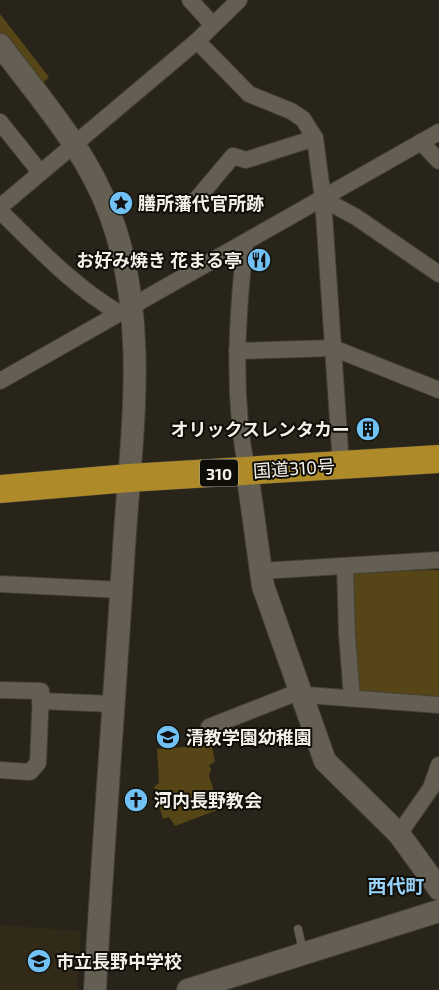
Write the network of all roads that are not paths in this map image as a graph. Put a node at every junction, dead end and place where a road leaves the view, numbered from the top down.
1 (190, 0) edge
2 (240, 0) edge
3 (213, 25) junction
4 (197, 41) junction
5 (0, 45) edge
6 (0, 122) edge
7 (439, 132) edge
8 (315, 138) junction
9 (421, 142) junction
10 (73, 145) junction
11 (439, 161) edge
12 (40, 172) junction
13 (323, 199) junction
14 (196, 200) dead end
15 (0, 207) edge
16 (0, 211) edge
17 (245, 243) junction
18 (439, 274) edge
19 (126, 309) junction
20 (333, 348) junction
21 (237, 351) junction
22 (0, 381) edge
23 (439, 390) edge
24 (439, 459) edge
25 (341, 465) junction
26 (247, 472) junction
27 (129, 478) junction
28 (0, 489) edge
29 (439, 560) edge
30 (345, 566) junction
31 (262, 571) junction
32 (0, 584) edge
33 (122, 590) junction
34 (0, 690) edge
35 (302, 694) junction
36 (352, 698) junction
37 (40, 701) junction
38 (114, 704) junction
39 (439, 705) edge
40 (209, 727) dead end
41 (439, 765) edge
42 (0, 770) edge
43 (399, 834) junction
44 (439, 889) edge
45 (439, 911) edge
46 (298, 928) dead end
47 (304, 953) junction
48 (95, 990) edge
49 (188, 990) edge

1 - 3 street
2 - 3 street
3 - 4 street
4 - 8 street
4 - 10 street
5 - 10 street
6 - 12 street
7 - 9 street
8 - 13 street
8 - 14 street
9 - 11 street
9 - 13 street
10 - 12 street
10 - 19 street
12 - 15 street
13 - 17 street
13 - 18 street
13 - 20 street
16 - 19 street
17 - 19 street
17 - 21 street
19 - 22 street
19 - 27 street
20 - 21 street
20 - 23 street
20 - 25 street
21 - 26 street
24 - 25 highway, 国道310号 / 310
25 - 26 highway, 国道310号 / 310
26 - 27 highway, 国道310号 / 310
26 - 31 street
27 - 28 highway, 国道310号 / 310
27 - 33 street
29 - 30 street
30 - 31 street
30 - 36 street
31 - 35 street
32 - 33 street
33 - 38 street
34 - 37 street
35 - 36 street
35 - 40 street
35 - 43 street
36 - 39 street
37 - 38 street
37 - 42 street
38 - 48 street
41 - 43 street
43 - 44 street
45 - 47 street
46 - 47 lane
47 - 49 street

